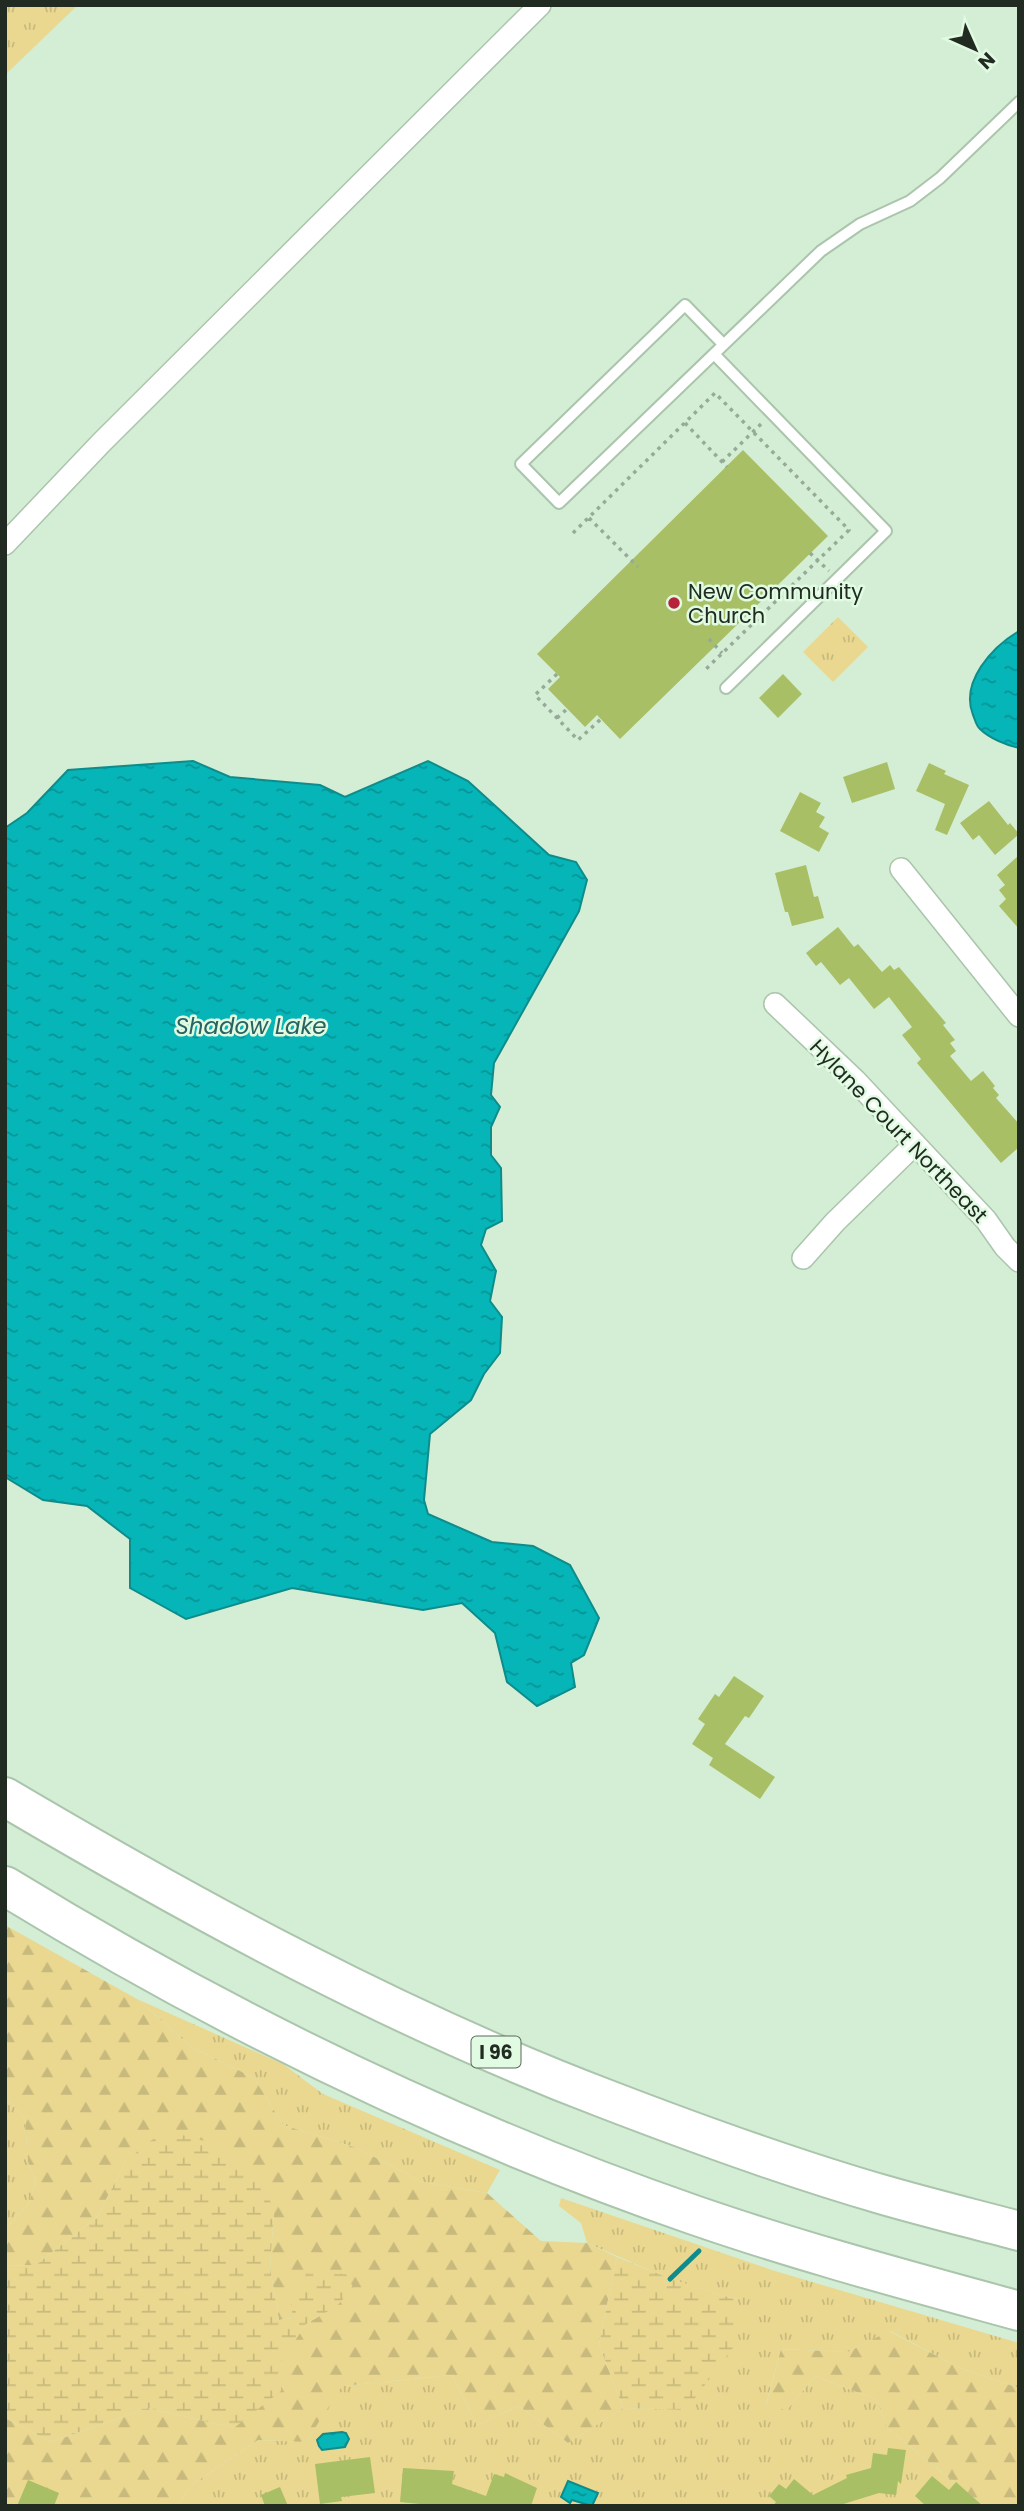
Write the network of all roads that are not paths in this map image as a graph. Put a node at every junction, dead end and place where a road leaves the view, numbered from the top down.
1 (540, 5) edge
2 (1019, 102) edge
3 (723, 344) junction
4 (714, 354) junction
5 (5, 544) edge
6 (726, 688) dead end
7 (901, 869) dead end
8 (775, 1004) dead end
9 (1019, 1016) edge
10 (915, 1144) junction
11 (803, 1258) dead end
12 (1019, 1261) edge
13 (5, 1797) edge
14 (5, 1886) edge
15 (1019, 2231) edge
16 (1019, 2311) edge

1 - 5 street
2 - 3 lane
3 - 4 lane
3 - 4 lane
4 - 6 lane
7 - 9 street
8 - 10 street, Hylane Court Northeast
10 - 11 street
10 - 12 street, Hylane Court Northeast
13 - 15 highway, I 96
14 - 16 highway

